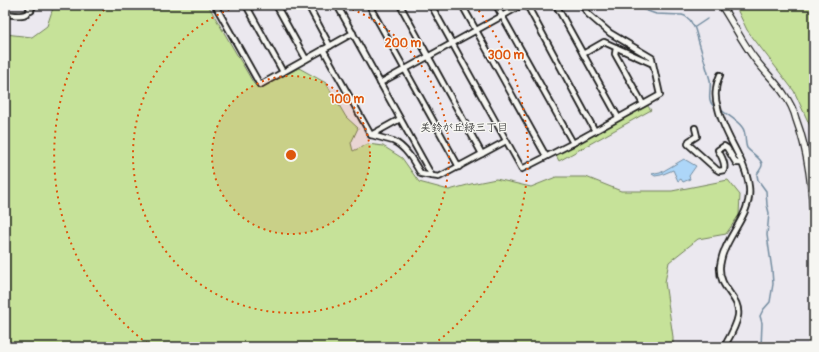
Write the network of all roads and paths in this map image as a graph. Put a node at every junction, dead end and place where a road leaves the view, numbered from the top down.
1 (28, 5) edge
2 (34, 5) edge
3 (215, 5) edge
4 (246, 5) edge
5 (276, 5) edge
6 (308, 5) edge
7 (337, 5) edge
8 (369, 5) edge
9 (400, 5) edge
10 (431, 5) edge
11 (462, 5) edge
12 (496, 5) edge
13 (522, 5) edge
14 (527, 5) edge
15 (556, 5) edge
16 (584, 5) edge
17 (721, 5) edge
18 (31, 11) junction
19 (5, 14) edge
20 (502, 16) junction
21 (476, 30) junction
22 (353, 33) junction
23 (452, 43) junction
24 (330, 46) junction
25 (616, 48) junction
26 (323, 49) junction
27 (583, 54) junction
28 (428, 56) junction
29 (306, 59) junction
30 (653, 64) junction
31 (404, 69) junction
32 (283, 72) junction
33 (720, 75) dead end
34 (380, 83) junction
35 (643, 104) junction
36 (618, 117) junction
37 (400, 119) junction
38 (696, 128) dead end
39 (595, 130) junction
40 (371, 135) junction
41 (506, 141) junction
42 (573, 143) junction
43 (482, 154) junction
44 (546, 156) junction
45 (741, 163) junction
46 (459, 167) junction
47 (432, 176) junction
48 (814, 227) edge
49 (724, 347) edge

1 - 18 street
2 - 18 street
3 - 32 street
4 - 32 street
5 - 29 street
6 - 24 street
7 - 22 street
8 - 31 street
9 - 28 street
10 - 23 street
11 - 21 street
12 - 20 street
13 - 20 street
14 - 39 street
15 - 27 street
16 - 30 street
17 - 48 street
18 - 19 street
20 - 21 street
20 - 42 street
21 - 23 street
21 - 44 street
22 - 24 street
22 - 34 street
23 - 28 street
23 - 41 street
24 - 26 street
25 - 27 street
25 - 30 street
25 - 35 street
26 - 29 street
26 - 40 street
27 - 36 street
28 - 31 street
28 - 43 street
29 - 32 street
30 - 35 street
31 - 34 street
31 - 46 street
33 - 45 street
34 - 37 street
35 - 36 street
36 - 39 street
37 - 40 street
37 - 47 street
38 - 45 street
39 - 42 street
40 - 47 street
41 - 43 street
41 - 44 street
42 - 44 street
43 - 46 street
45 - 49 street
46 - 47 street

